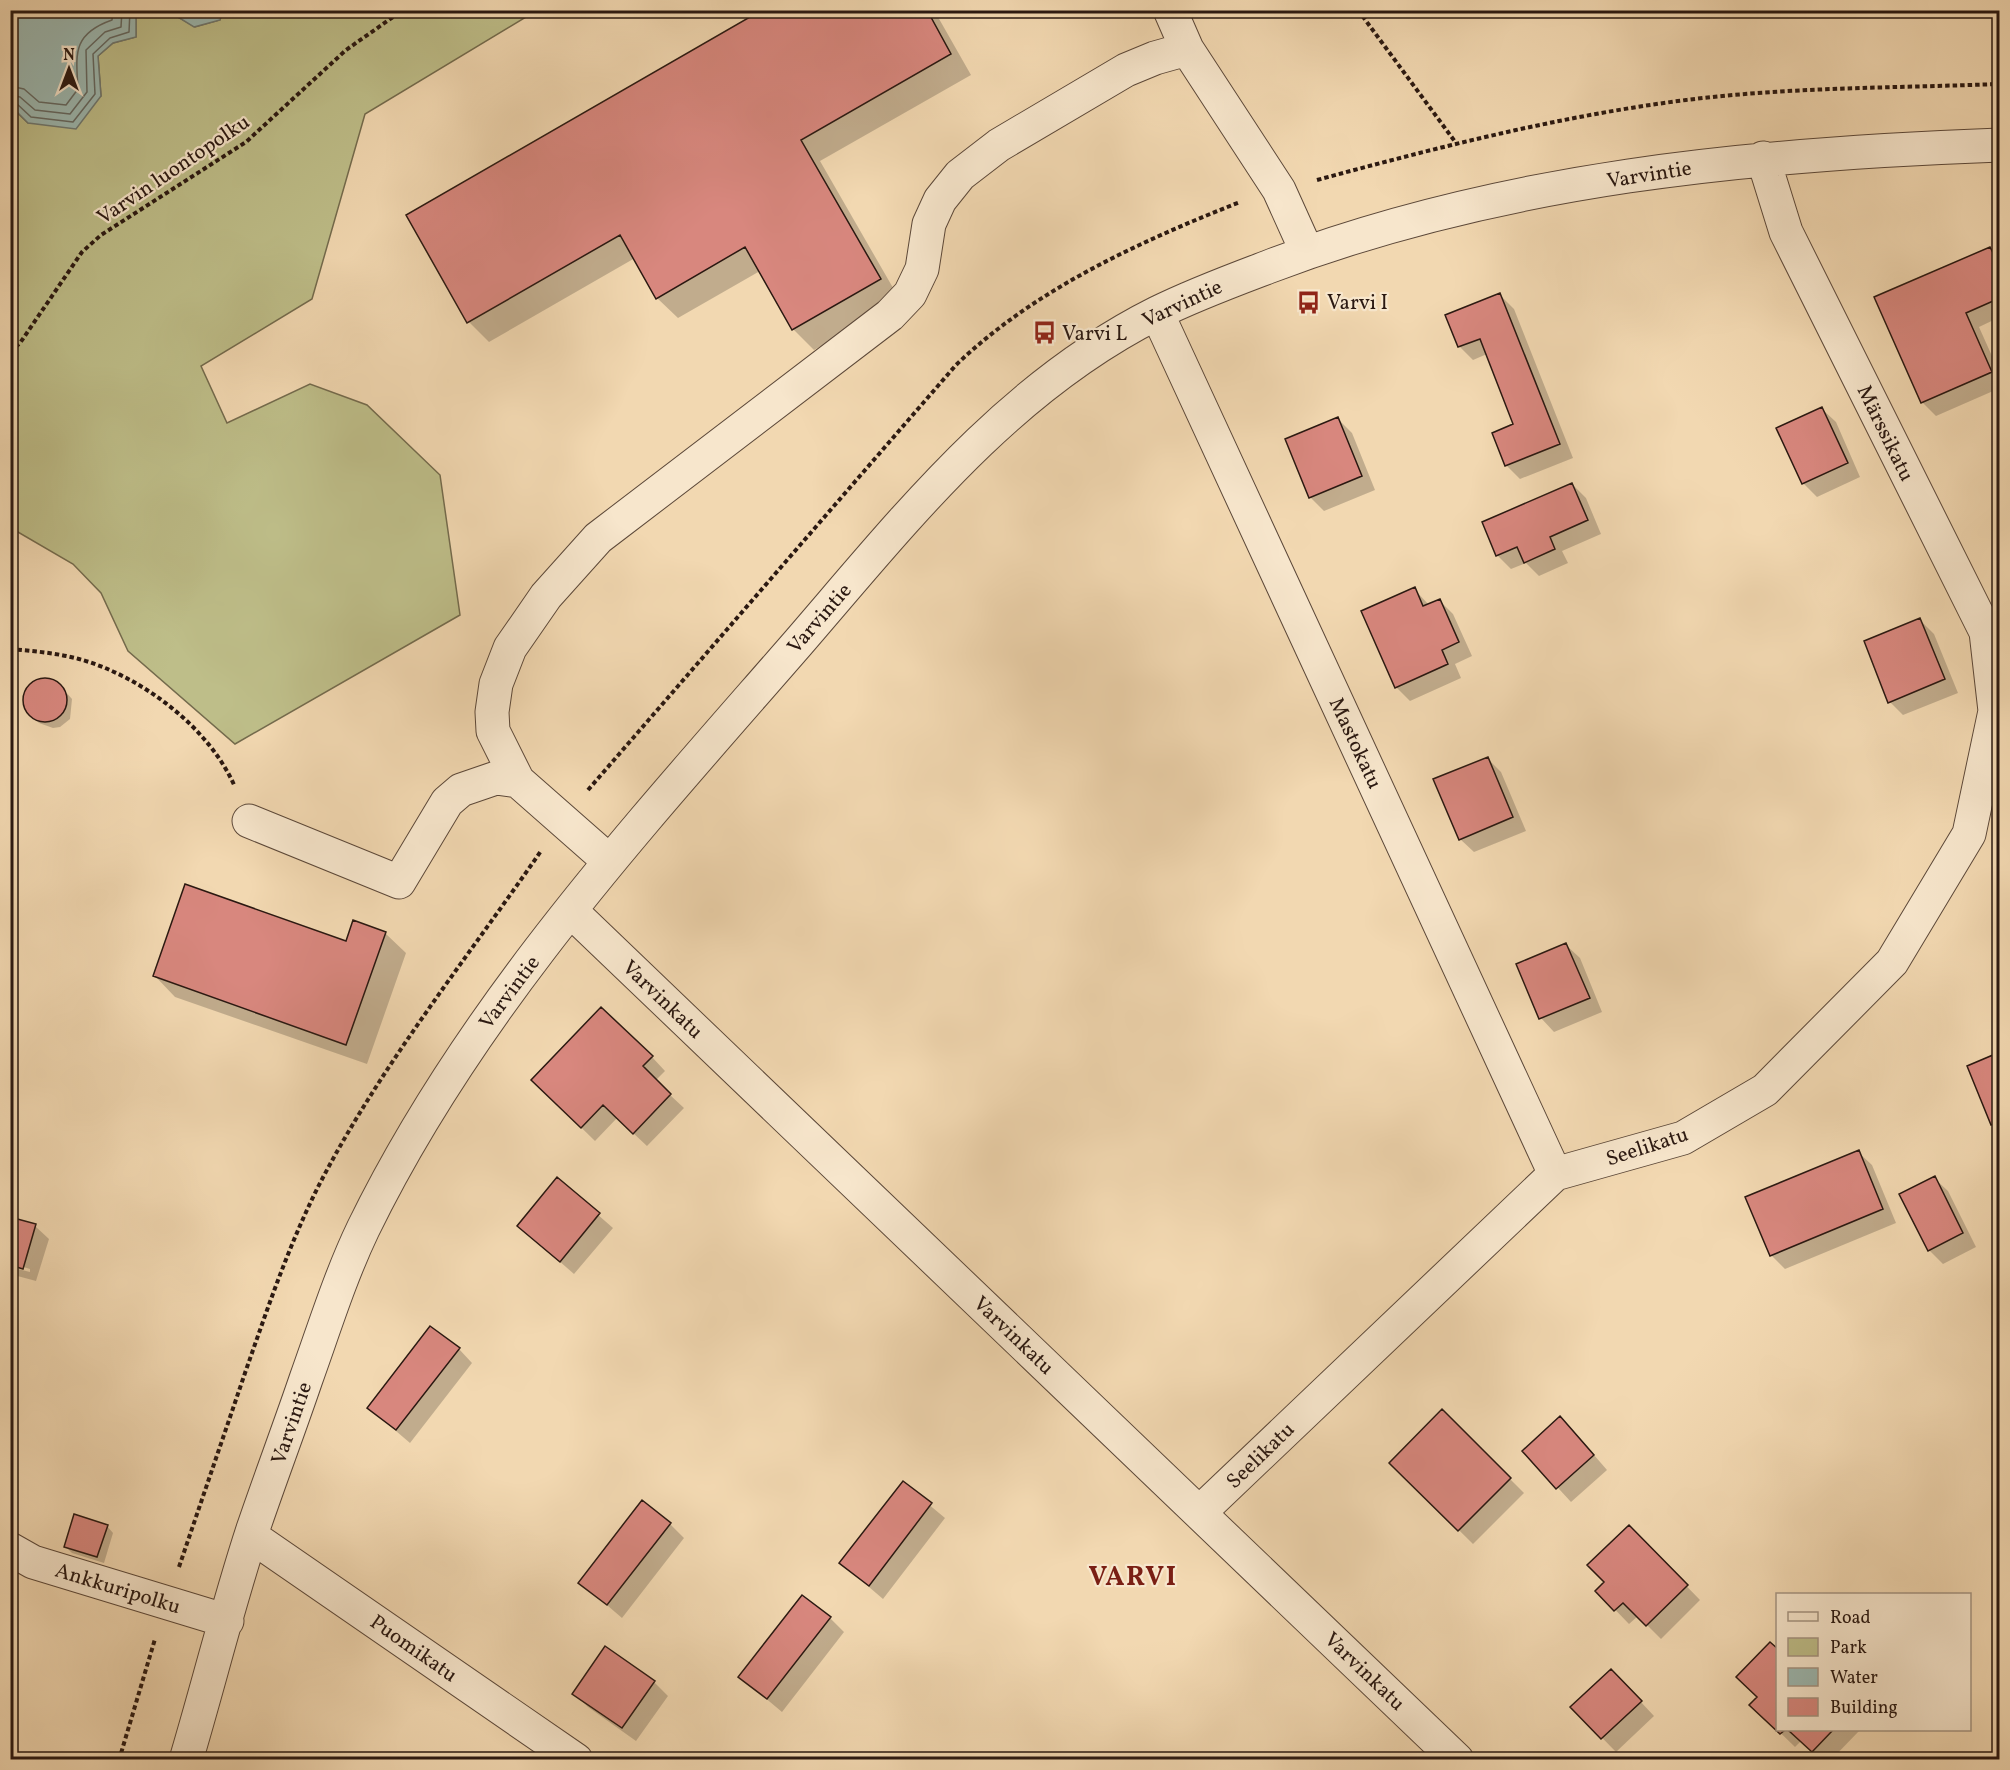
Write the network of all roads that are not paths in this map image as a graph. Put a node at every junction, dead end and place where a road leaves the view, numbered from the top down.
1 (1170, 10) edge
2 (1187, 49) junction
3 (2000, 145) edge
4 (1763, 158) junction
5 (1307, 252) junction
6 (1157, 313) junction
7 (1995, 711) joint
8 (518, 780) junction
9 (249, 821) road end
10 (609, 861) junction
11 (571, 911) junction
12 (1555, 1174) junction
13 (1200, 1512) junction
14 (251, 1536) junction
15 (10, 1549) edge
16 (227, 1621) junction
17 (186, 1760) edge
18 (576, 1760) edge
19 (1457, 1760) edge

1 - 2 street
2 - 5 street
2 - 8 street
3 - 4 street, Varvintie
4 - 5 street, Varvintie
4 - 7 street, Märssikatu
5 - 6 street, Varvintie
6 - 10 street, Varvintie
6 - 12 street, Mastokatu
7 - 12 street, Seelikatu
8 - 9 street
8 - 10 street
10 - 11 street, Varvintie
11 - 13 street, Varvinkatu
11 - 14 street, Varvintie
12 - 13 street, Seelikatu
13 - 19 street, Varvinkatu
14 - 16 street, Varvintie
14 - 18 street, Puomikatu
15 - 16 street, Ankkuripolku
16 - 17 street, Varvintie

